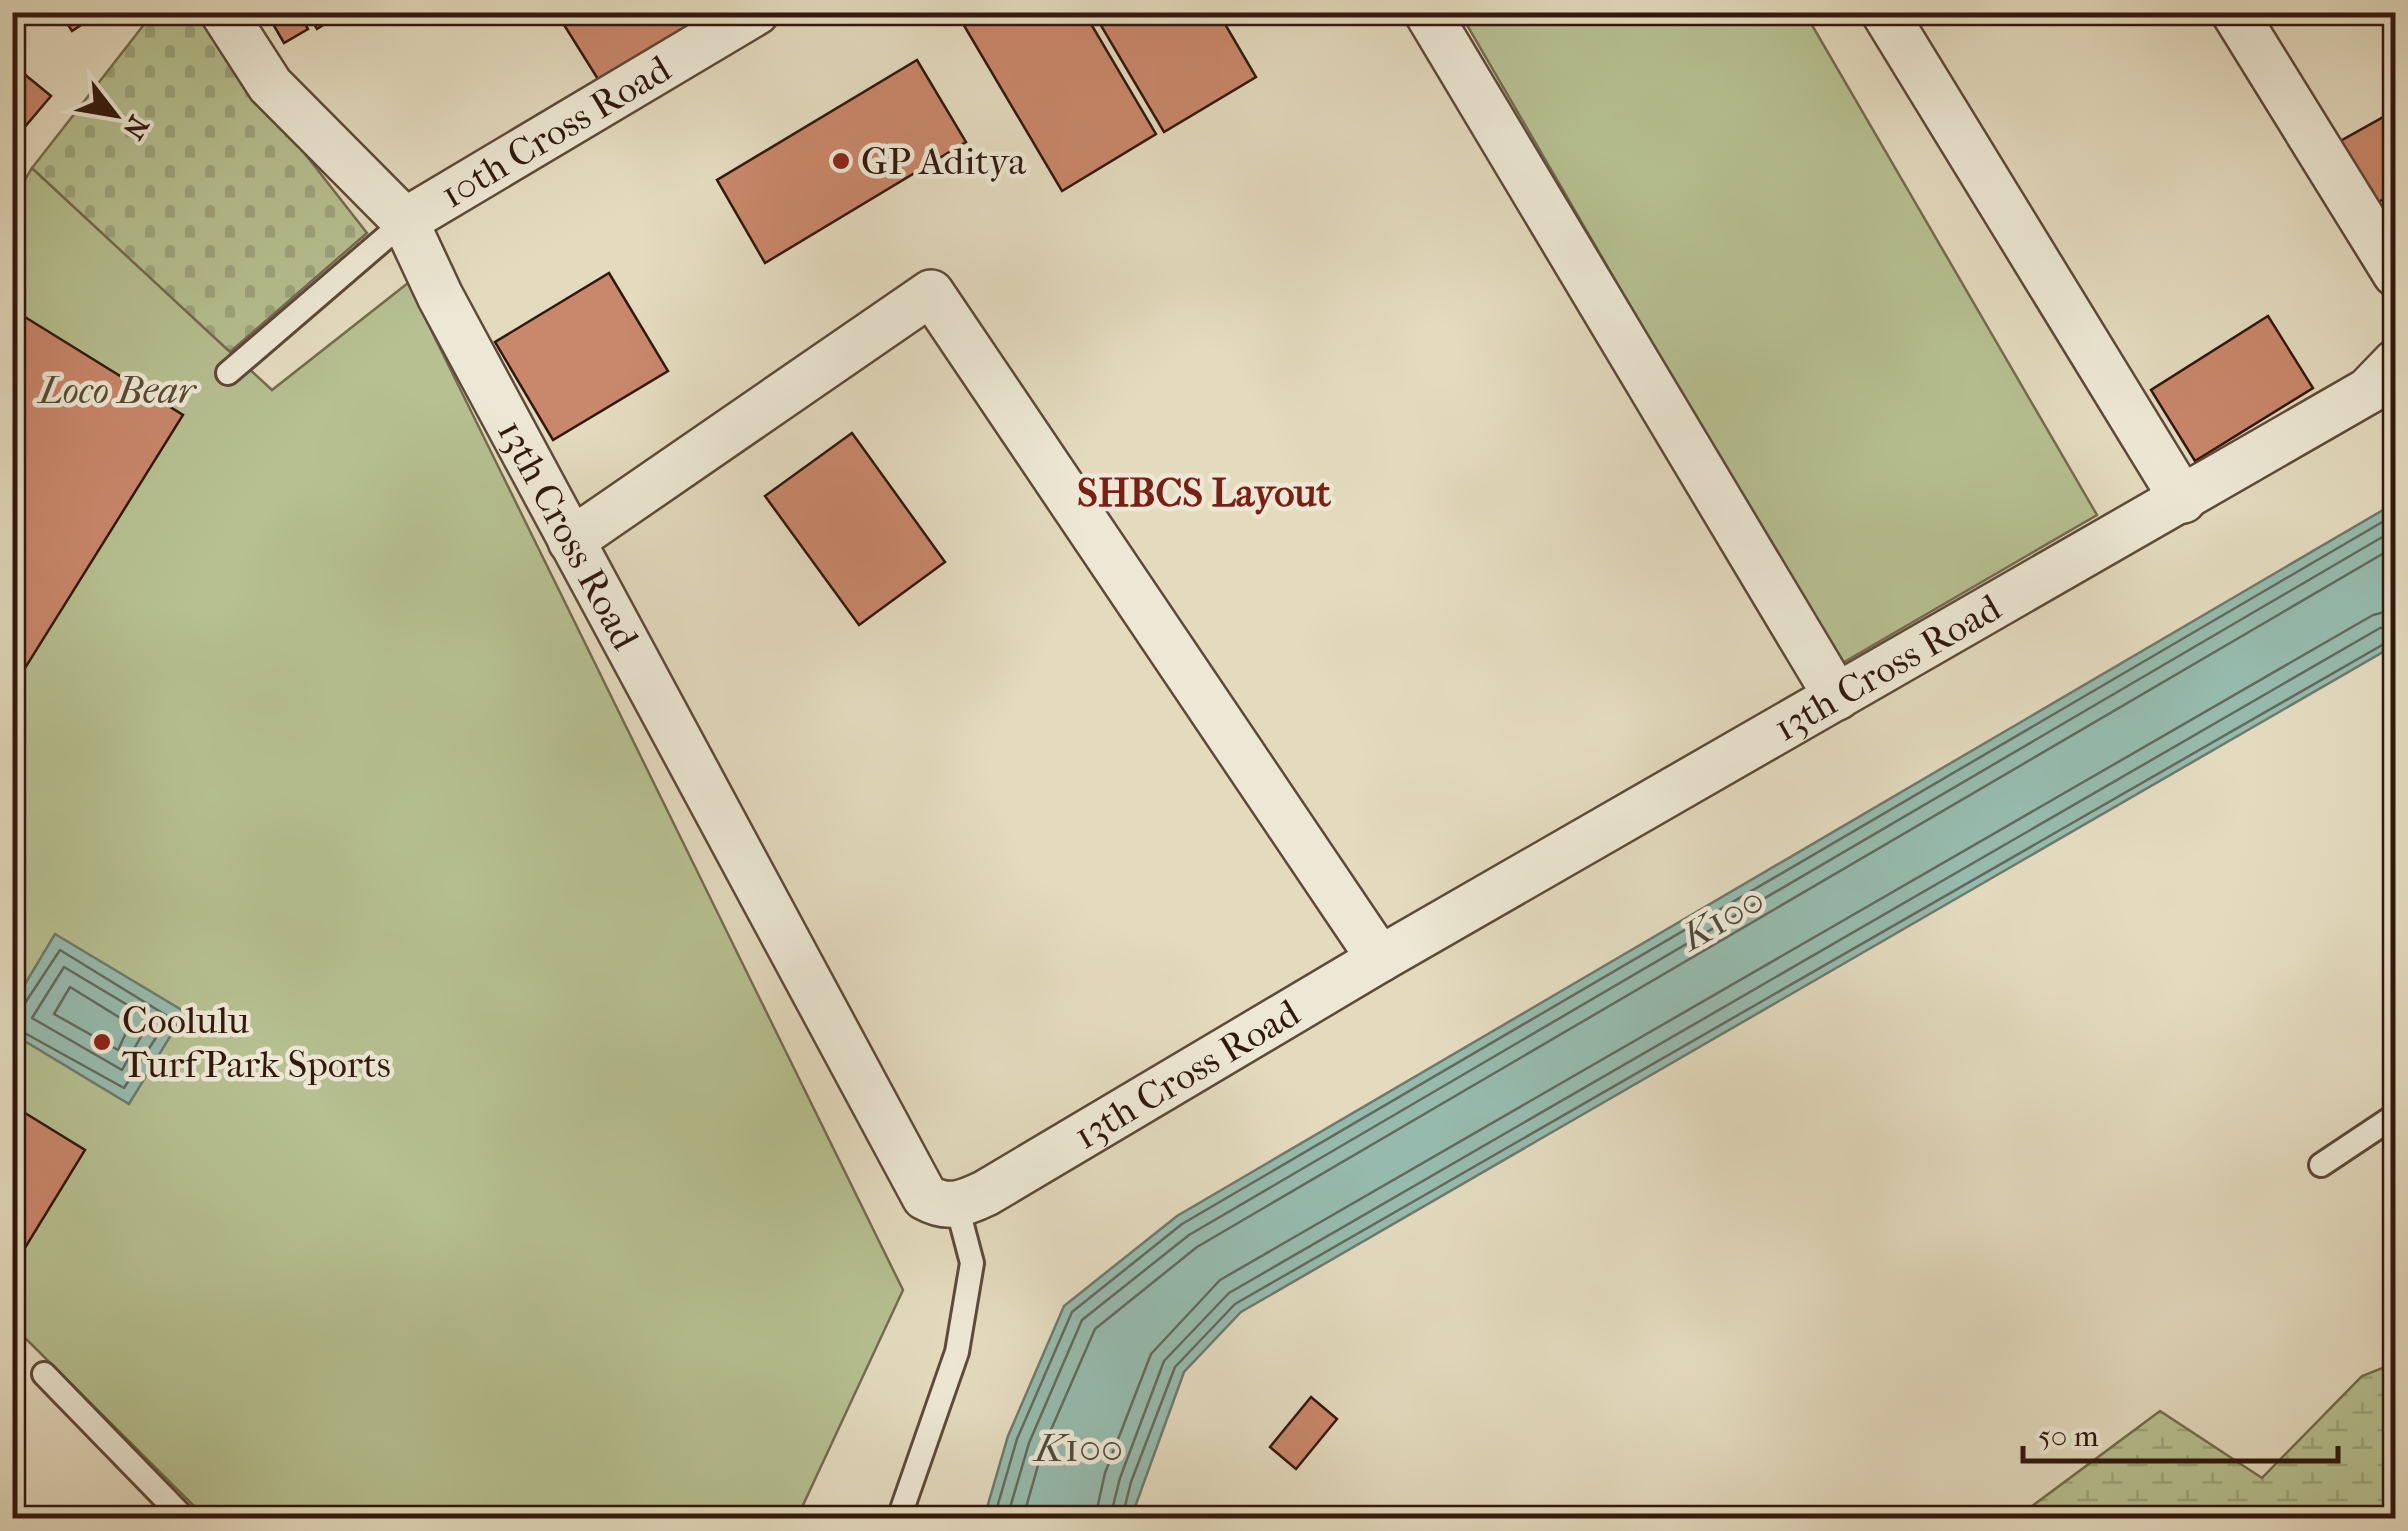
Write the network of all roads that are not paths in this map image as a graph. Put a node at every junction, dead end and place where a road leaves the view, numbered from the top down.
1 (222, 12) edge
2 (756, 12) edge
3 (1427, 12) edge
4 (1884, 12) edge
5 (2234, 12) edge
6 (405, 222) junction
7 (2396, 274) edge
8 (2396, 362) edge
9 (228, 373) dead end
10 (2183, 500) junction
11 (571, 541) junction
12 (1837, 697) junction
13 (1380, 959) junction
14 (2396, 1115) edge
15 (2321, 1165) dead end
16 (957, 1206) junction
17 (44, 1374) dead end
18 (184, 1518) edge
19 (898, 1518) edge

1 - 6 street, 13th Cross Road
2 - 6 street, 10th Cross Road
3 - 12 street
4 - 10 street
5 - 7 street
6 - 9 lane
6 - 11 street, 13th Cross Road
8 - 10 street, 13th Cross Road
10 - 12 street, 13th Cross Road
11 - 13 street
11 - 16 street, 13th Cross Road
12 - 13 street, 13th Cross Road
13 - 16 street, 13th Cross Road
14 - 15 lane
16 - 19 lane
17 - 18 lane

